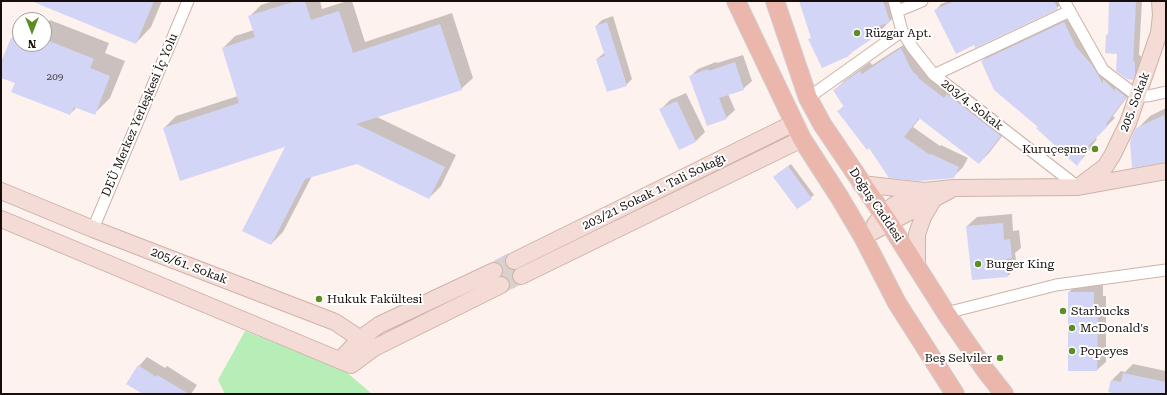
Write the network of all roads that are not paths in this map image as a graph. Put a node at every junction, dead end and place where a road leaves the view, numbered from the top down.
1 (188, 1) edge
2 (736, 1) edge
3 (775, 1) edge
4 (922, 1) edge
5 (1160, 1) edge
6 (896, 6) edge
7 (1067, 6) edge
8 (902, 31) junction
9 (934, 75) junction
10 (1166, 92) edge
11 (1137, 96) junction
12 (808, 98) junction
13 (794, 123) junction
14 (802, 139) junction
15 (1166, 171) edge
16 (861, 184) junction
17 (1078, 187) junction
18 (1, 191) edge
19 (928, 196) junction
20 (1, 219) edge
21 (886, 219) junction
22 (93, 229) junction
23 (863, 237) junction
24 (514, 261) tunnel mouth
25 (917, 268) junction
26 (1166, 270) edge
27 (494, 271) tunnel mouth
28 (521, 276) tunnel mouth
29 (501, 285) tunnel mouth
30 (946, 313) junction
31 (361, 338) junction
32 (374, 348) junction
33 (345, 362) junction
34 (955, 394) edge
35 (1004, 394) edge

1 - 22 street, DEÜ Merkez Yerleşkesi İç Yolu
2 - 13 main road
3 - 12 main road, Doğuş Caddesi
4 - 6 street
5 - 11 main road, 205. Sokak
6 - 8 street, 203/4. Sokak
7 - 9 street
7 - 11 street
8 - 9 street, 203/4. Sokak
8 - 12 street
9 - 17 street, 203/4. Sokak
10 - 11 street
11 - 17 main road, 205. Sokak
12 - 16 main road, Doğuş Caddesi
13 - 14 main road
13 - 24 main road, 203/21 Sokak 1. Tali Sokağı
14 - 23 main road
14 - 28 main road, 203/21 Sokak 1. Tali Sokağı
15 - 17 main road
16 - 19 main road
16 - 21 main road, Doğuş Caddesi
17 - 19 main road
18 - 22 main road, 205/61. Sokak
19 - 21 main road
19 - 25 main road
20 - 33 main road
21 - 23 main road
21 - 25 main road, Doğuş Caddesi
22 - 31 main road, 205/61. Sokak
23 - 34 main road
25 - 30 main road, Doğuş Caddesi
26 - 30 street
27 - 31 main road
29 - 32 main road
30 - 35 main road, Doğuş Caddesi
31 - 32 main road, 205/61. Sokak
31 - 33 main road
32 - 33 main road

